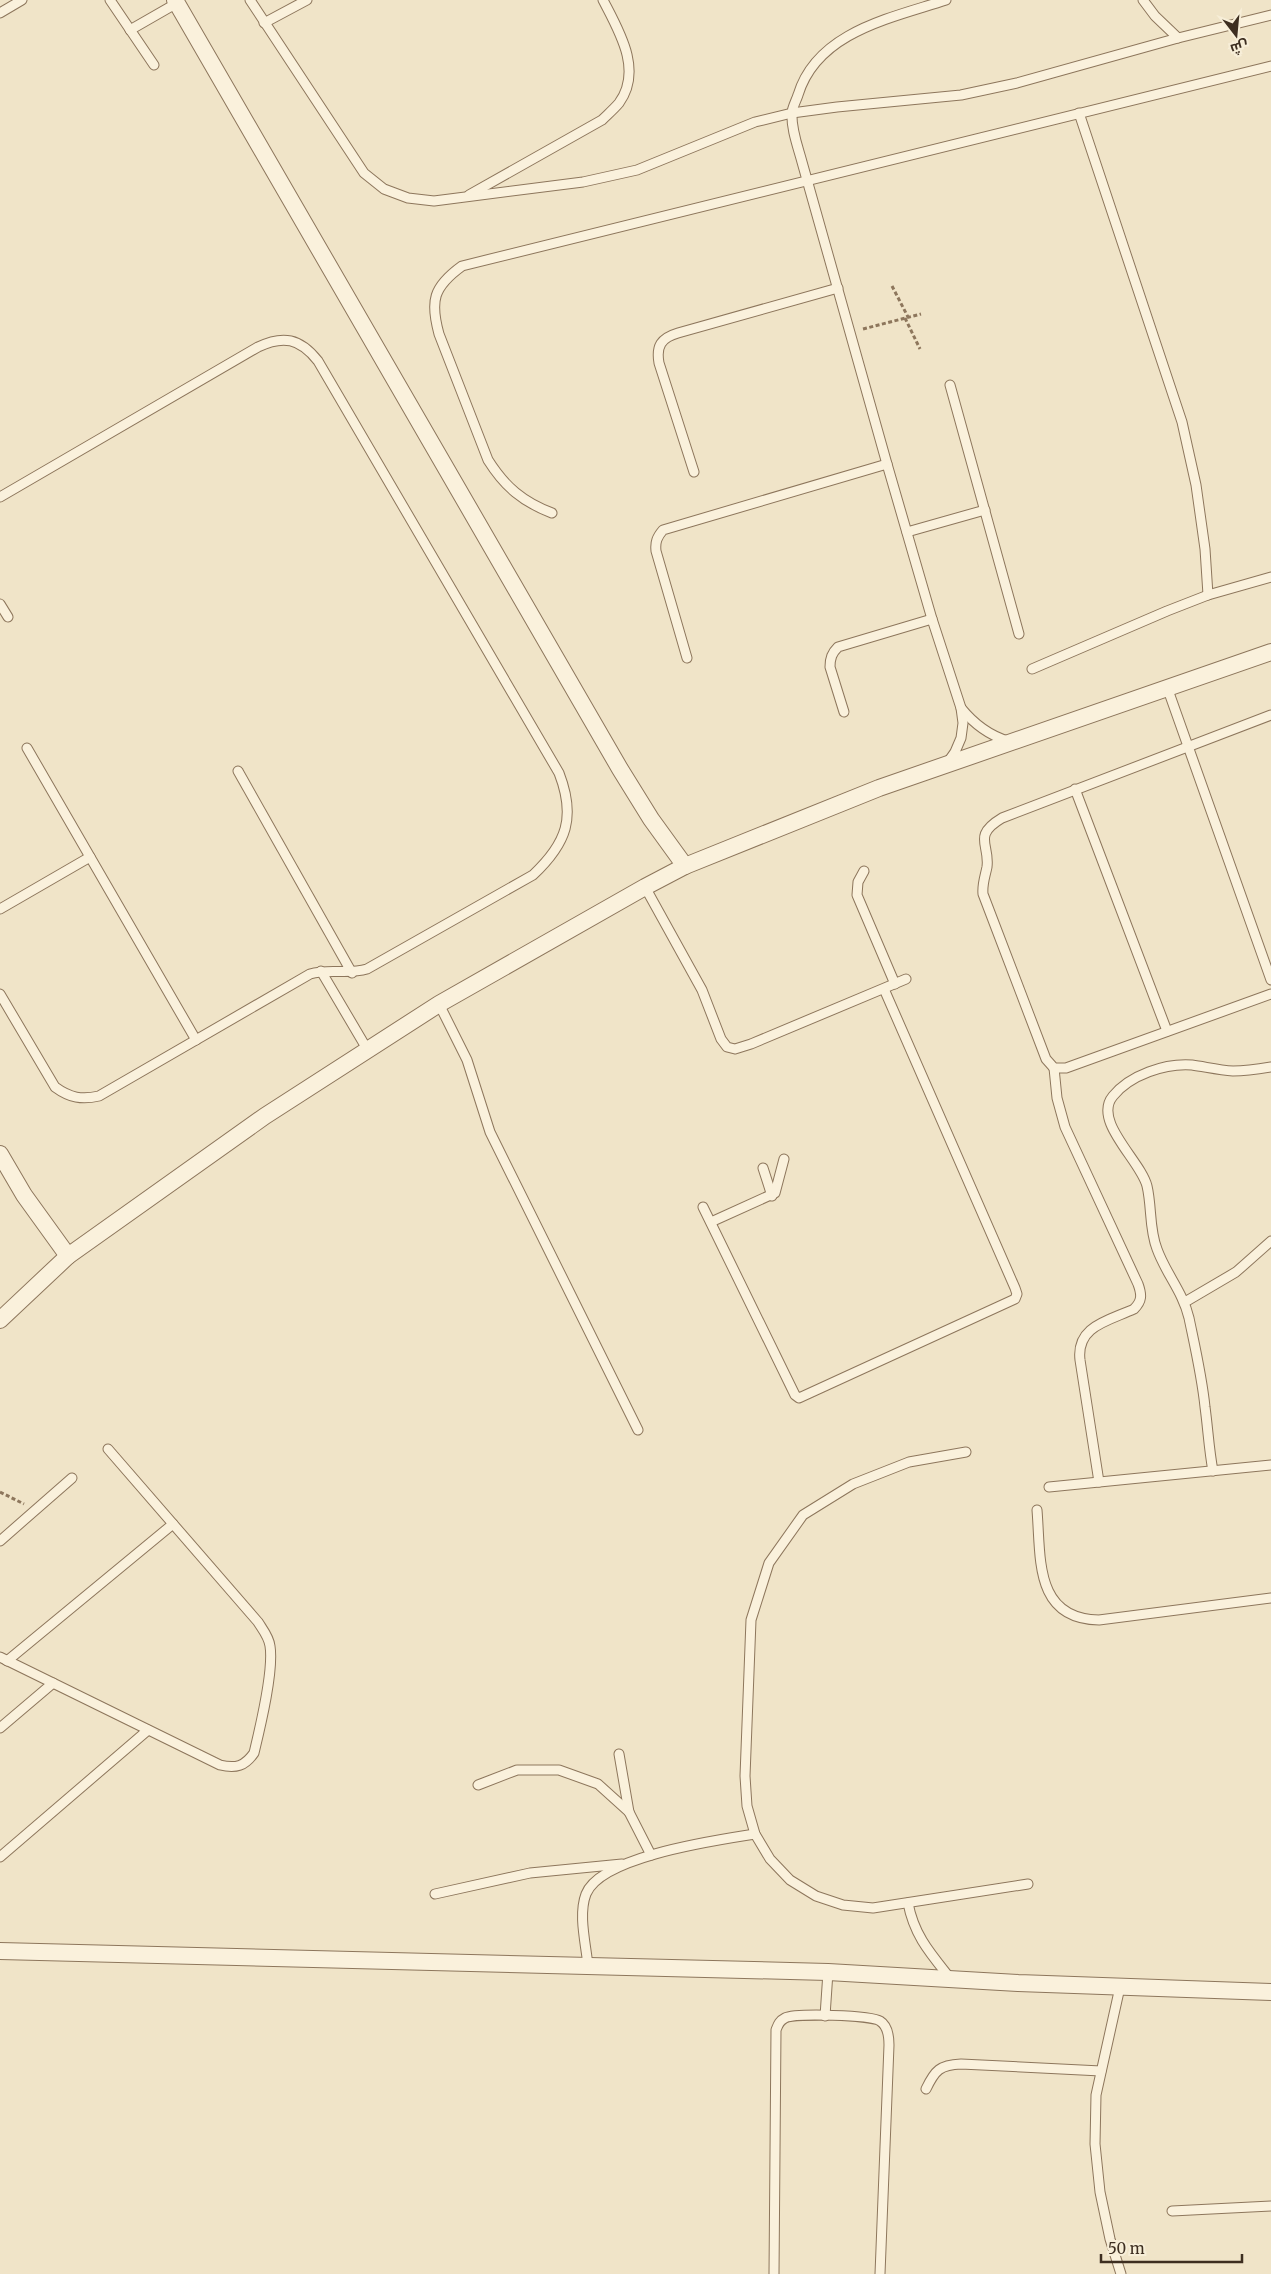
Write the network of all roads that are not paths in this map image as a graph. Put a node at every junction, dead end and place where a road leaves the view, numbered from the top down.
1 (22, 0) edge
2 (110, 0) edge
3 (250, 0) edge
4 (307, 0) edge
5 (603, 0) edge
6 (946, 0) edge
7 (1143, 0) edge
8 (176, 1) edge
9 (0, 13) edge
10 (1271, 15) edge
11 (264, 22) junction
12 (130, 30) junction
13 (1178, 38) junction
14 (154, 66) dead end
15 (1271, 66) edge
16 (792, 113) junction
17 (1079, 113) junction
18 (808, 182) junction
19 (463, 198) junction
20 (838, 288) junction
21 (950, 384) dead end
22 (887, 464) junction
23 (694, 472) dead end
24 (0, 497) edge
25 (984, 510) junction
26 (552, 514) dead end
27 (907, 532) junction
28 (1271, 577) edge
29 (1208, 595) junction
30 (0, 604) edge
31 (8, 617) dead end
32 (932, 619) junction
33 (1019, 634) dead end
34 (1271, 652) edge
35 (687, 658) dead end
36 (1032, 669) dead end
37 (1167, 688) junction
38 (960, 708) junction
39 (844, 712) dead end
40 (1271, 716) edge
41 (1013, 742) junction
42 (1186, 746) junction
43 (27, 748) dead end
44 (945, 764) junction
45 (238, 771) dead end
46 (1075, 789) junction
47 (90, 858) junction
48 (685, 866) junction
49 (864, 871) dead end
50 (645, 887) junction
51 (0, 909) edge
52 (320, 971) junction
53 (352, 973) junction
54 (906, 979) dead end
55 (1271, 980) edge
56 (895, 984) junction
57 (884, 989) junction
58 (0, 994) edge
59 (1271, 994) edge
60 (439, 1004) junction
61 (1167, 1031) junction
62 (196, 1040) junction
63 (367, 1049) junction
64 (1271, 1067) edge
65 (1054, 1068) junction
66 (0, 1154) edge
67 (784, 1159) dead end
68 (763, 1168) dead end
69 (772, 1196) junction
70 (703, 1207) dead end
71 (711, 1222) junction
72 (1271, 1241) edge
73 (68, 1256) junction
74 (1185, 1302) junction
75 (0, 1320) edge
76 (638, 1430) dead end
77 (108, 1448) dead end
78 (966, 1452) dead end
79 (1271, 1465) edge
80 (1213, 1471) junction
81 (72, 1478) dead end
82 (1100, 1482) junction
83 (1049, 1487) dead end
84 (1037, 1510) dead end
85 (174, 1524) junction
86 (0, 1541) edge
87 (1271, 1598) edge
88 (4, 1659) edge
89 (53, 1683) junction
90 (0, 1728) edge
91 (148, 1730) junction
92 (619, 1754) dead end
93 (478, 1785) dead end
94 (629, 1812) junction
95 (755, 1834) junction
96 (652, 1855) junction
97 (0, 1857) edge
98 (627, 1864) junction
99 (1028, 1884) dead end
100 (435, 1894) dead end
101 (908, 1903) junction
102 (0, 1951) edge
103 (588, 1966) junction
104 (828, 1972) junction
105 (950, 1978) junction
106 (1120, 1987) junction
107 (1271, 1992) edge
108 (825, 2016) junction
109 (1101, 2072) junction
110 (926, 2089) dead end
111 (1271, 2206) edge
112 (1172, 2211) dead end
113 (774, 2274) edge
114 (880, 2274) edge
115 (1120, 2274) edge

1 - 9 lane
2 - 12 lane
3 - 11 lane
4 - 11 lane
5 - 19 lane
6 - 16 lane
7 - 13 lane
8 - 12 lane
8 - 48 street
10 - 13 lane
11 - 19 lane
12 - 14 lane
13 - 16 lane
15 - 17 lane
16 - 18 lane
16 - 19 lane
17 - 18 lane
17 - 29 lane
18 - 20 lane
18 - 26 lane
20 - 22 lane
20 - 23 lane
21 - 25 lane
22 - 27 lane
22 - 35 lane
24 - 53 lane
25 - 27 lane
25 - 33 lane
27 - 32 lane
28 - 29 lane
29 - 36 lane
30 - 31 lane
32 - 38 lane
32 - 39 lane
34 - 37 street
37 - 41 street
37 - 42 lane
38 - 41 lane
38 - 44 lane
40 - 42 lane
41 - 44 street
42 - 46 lane
42 - 55 lane
43 - 47 lane
44 - 48 street
45 - 53 lane
46 - 61 lane
46 - 65 lane
47 - 51 lane
47 - 62 lane
48 - 50 street
49 - 56 lane
50 - 57 lane
50 - 60 street
52 - 53 lane
52 - 62 lane
52 - 63 lane
54 - 56 lane
56 - 57 lane
57 - 71 lane
58 - 62 lane
59 - 61 lane
60 - 63 street
60 - 76 lane
61 - 65 lane
63 - 73 street
64 - 74 lane
65 - 82 lane
66 - 73 street
67 - 69 lane
68 - 69 lane
69 - 71 lane
70 - 71 lane
72 - 74 lane
73 - 75 street
74 - 80 lane
77 - 85 lane
78 - 95 lane
79 - 80 lane
80 - 82 lane
81 - 86 lane
82 - 83 lane
84 - 87 lane
85 - 88 lane
85 - 91 lane
88 - 89 lane
89 - 90 lane
89 - 91 lane
91 - 97 lane
92 - 94 lane
93 - 94 lane
94 - 96 lane
95 - 96 lane
95 - 101 lane
96 - 98 lane
98 - 100 lane
98 - 103 lane
99 - 101 lane
101 - 105 lane
102 - 103 street
103 - 104 street
104 - 105 street
104 - 108 lane
105 - 106 street
106 - 107 street
106 - 109 lane
108 - 113 lane
108 - 114 lane
109 - 110 lane
109 - 115 lane
111 - 112 lane

